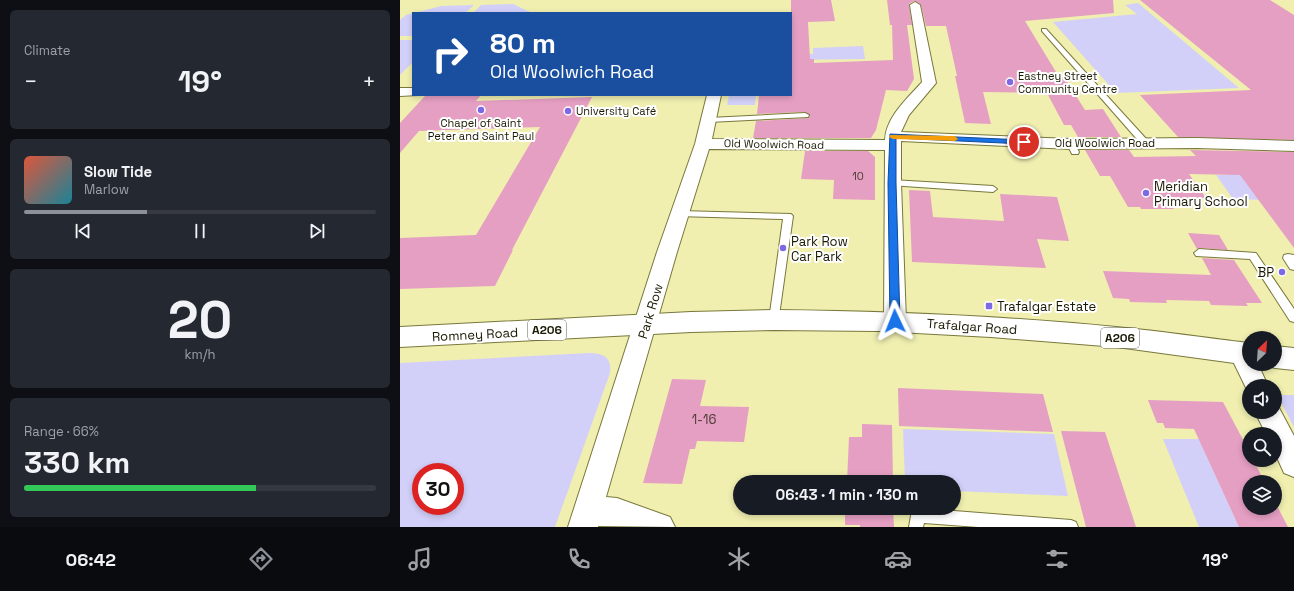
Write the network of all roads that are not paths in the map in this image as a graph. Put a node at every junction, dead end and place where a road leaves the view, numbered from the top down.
1 (915, 5) dead end
2 (1044, 30) dead end
3 (400, 92) edge
4 (412, 92) edge
5 (714, 96) edge
6 (805, 115) dead end
7 (709, 120) junction
8 (892, 141) junction
9 (703, 144) junction
10 (1146, 144) junction
11 (1294, 146) edge
12 (892, 183) junction
13 (993, 188) dead end
14 (680, 214) junction
15 (1199, 253) dead end
16 (1294, 259) edge
17 (1294, 266) edge
18 (1294, 318) edge
19 (774, 320) junction
20 (895, 321) junction
21 (646, 325) junction
22 (400, 337) edge
23 (1242, 353) edge
24 (1282, 357) edge
25 (1294, 359) edge
26 (1272, 419) edge
27 (1294, 463) edge
28 (586, 519) edge
29 (660, 527) edge
30 (916, 527) edge
31 (1071, 527) edge

1 - 8 street
2 - 10 lane
3 - 4 street
5 - 7 street, Park Row
6 - 7 lane
7 - 9 street, Park Row
8 - 9 street, Old Woolwich Road
8 - 10 street, Old Woolwich Road
8 - 12 street
9 - 14 street, Park Row
10 - 11 street, Old Woolwich Road
12 - 13 lane
12 - 20 street
14 - 19 lane
14 - 21 street, Park Row
15 - 18 lane
16 - 17 lane
19 - 20 main road, Trafalgar Road / A206
19 - 21 main road, Trafalgar Road / A206
20 - 23 main road, Trafalgar Road / A206
21 - 22 main road, Romney Road / A206
21 - 28 street, Park Row
24 - 25 main road
26 - 27 street
28 - 29 street
30 - 31 lane

